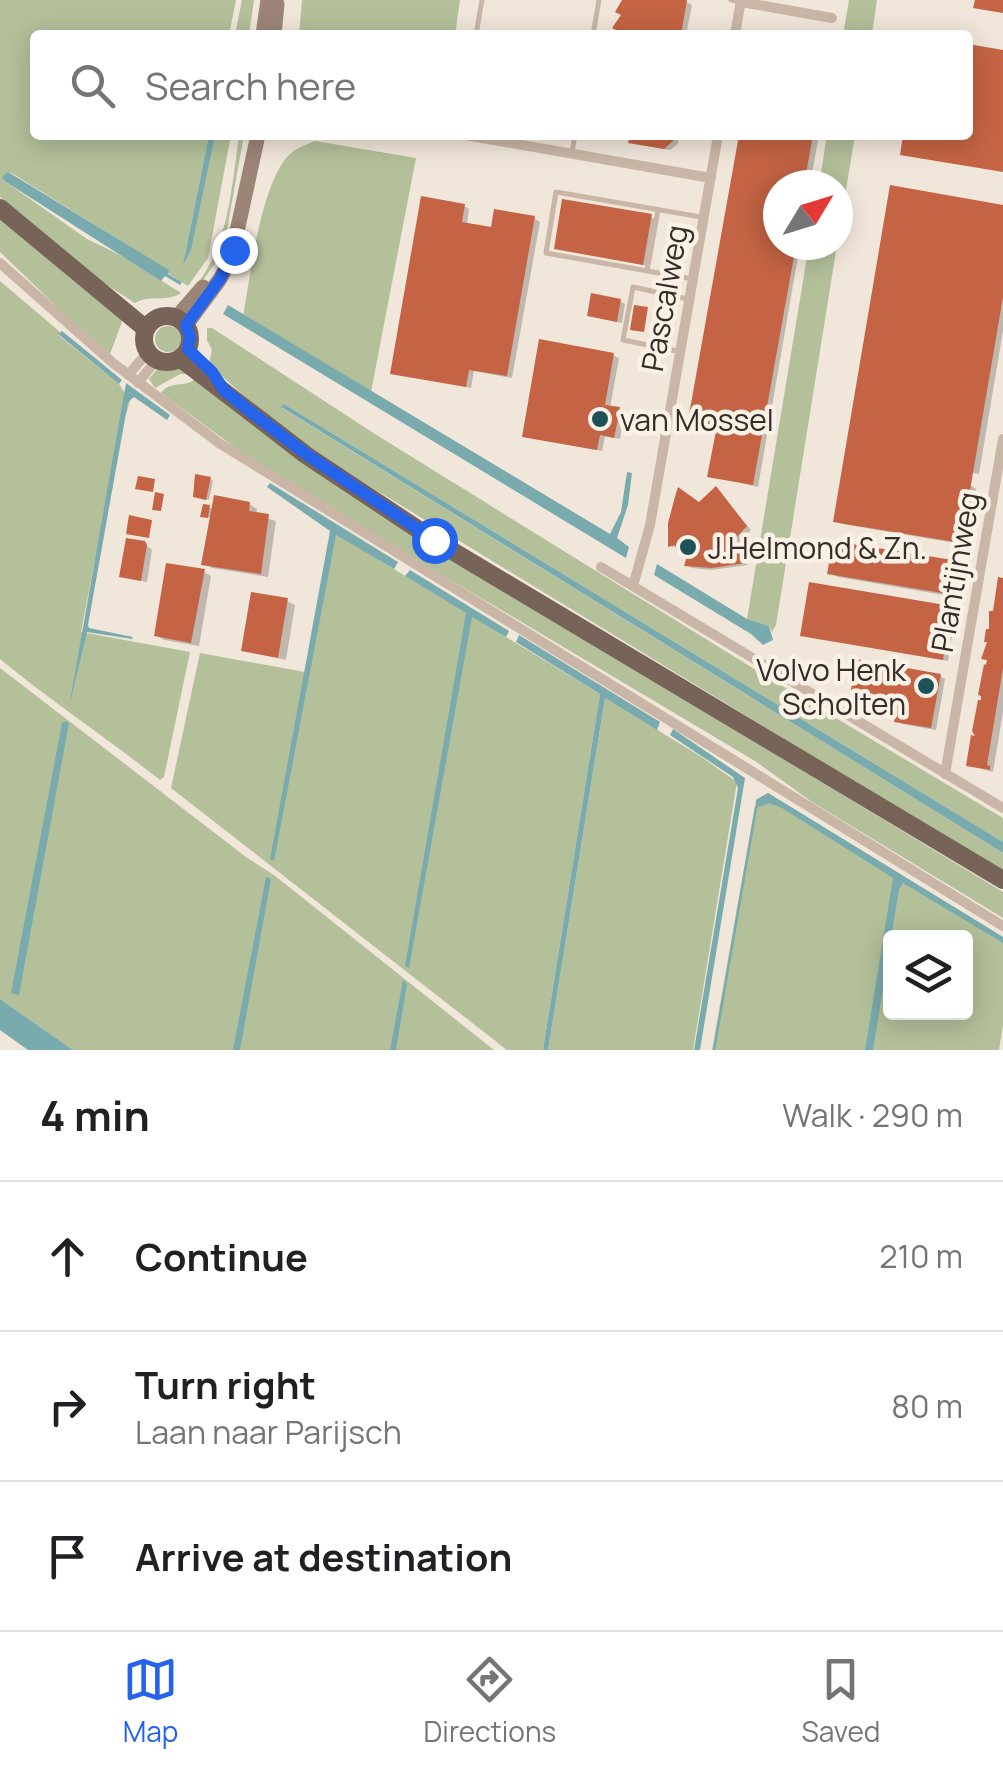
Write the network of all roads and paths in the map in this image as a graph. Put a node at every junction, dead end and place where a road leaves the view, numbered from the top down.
1 (268, 0) edge
2 (278, 0) edge
3 (482, 0) edge
4 (599, 0) edge
5 (737, 1) edge
6 (832, 18) dead end
7 (264, 30) edge
8 (275, 30) edge
9 (477, 30) edge
10 (594, 30) edge
11 (735, 30) edge
12 (247, 140) edge
13 (257, 140) edge
14 (493, 140) edge
15 (574, 140) edge
16 (717, 140) edge
17 (572, 154) junction
18 (711, 178) junction
19 (0, 208) edge
20 (658, 210) junction
21 (704, 218) junction
22 (0, 263) edge
23 (647, 271) junction
24 (693, 279) junction
25 (690, 300) junction
26 (181, 321) junction
27 (150, 325) junction
28 (680, 352) junction
29 (184, 353) junction
30 (153, 356) junction
31 (128, 375) junction
32 (138, 383) junction
33 (1003, 439) edge
34 (602, 567) dead end
35 (633, 586) junction
36 (945, 774) junction
37 (1003, 808) edge
38 (1003, 880) edge
39 (1003, 926) edge

1 - 7 street
2 - 8 street
3 - 9 lane
4 - 10 lane
5 - 6 street
5 - 11 street
12 - 26 street
13 - 26 street
14 - 17 street
15 - 17 lane
16 - 18 street, Pascalweg
17 - 18 street
18 - 21 street, Pascalweg
19 - 27 main road
20 - 21 lane
20 - 23 lane
20 - 23 lane
21 - 24 street, Pascalweg
22 - 31 street
23 - 24 lane
24 - 25 street, Pascalweg
25 - 28 street, Pascalweg
25 - 28 lane
26 - 27 main road
26 - 29 main road
27 - 30 main road
28 - 35 street, Pascalweg
29 - 30 main road
29 - 38 main road
30 - 31 street
30 - 32 street
31 - 32 street
32 - 39 street
33 - 36 street, Plantijnweg
34 - 35 street
35 - 36 street
36 - 37 street

